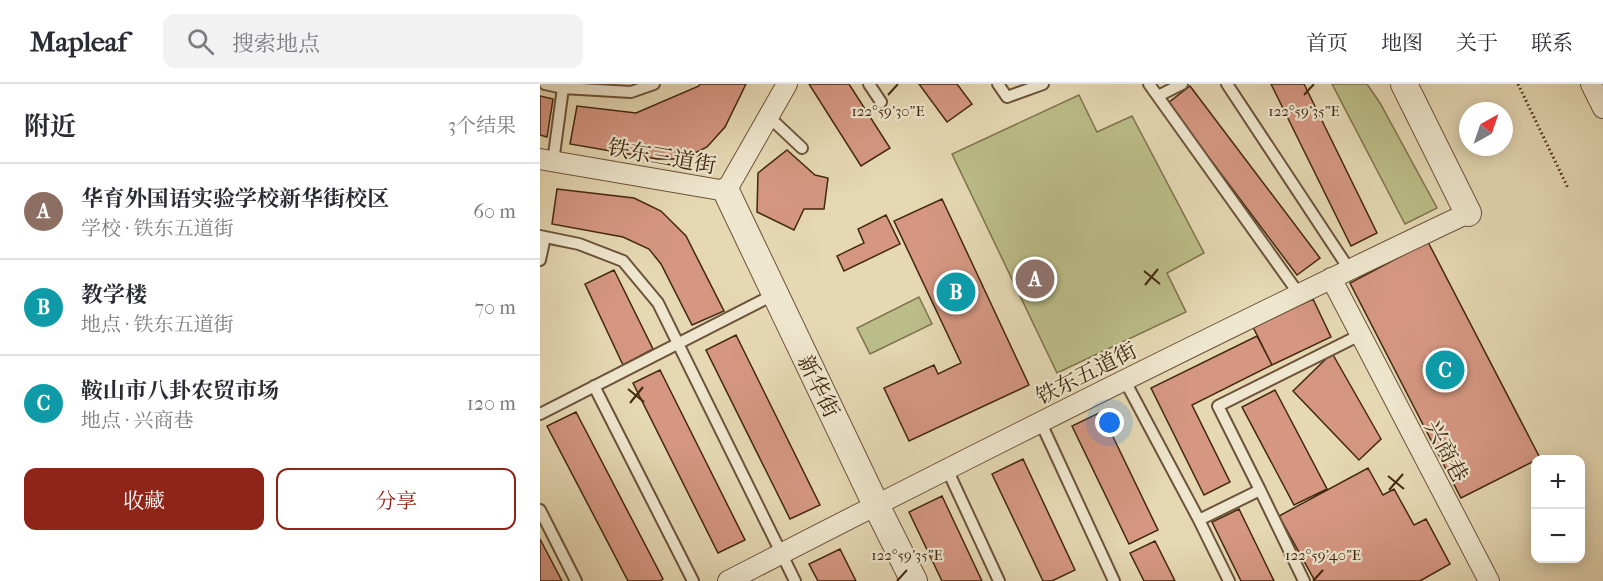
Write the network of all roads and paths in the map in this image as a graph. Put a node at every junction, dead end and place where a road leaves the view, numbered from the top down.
1 (545, 84) edge
2 (654, 84) edge
3 (787, 84) edge
4 (869, 84) edge
5 (998, 84) edge
6 (1043, 84) edge
7 (1149, 84) edge
8 (1182, 84) edge
9 (1227, 84) edge
10 (1404, 84) edge
11 (1518, 84) edge
12 (1591, 84) edge
13 (563, 88) junction
14 (1158, 96) junction
15 (881, 102) dead end
16 (1603, 108) edge
17 (768, 116) junction
18 (802, 148) dead end
19 (547, 161) edge
20 (1568, 188) dead end
21 (726, 191) junction
22 (1468, 213) joint
23 (543, 236) edge
24 (540, 260) edge
25 (1349, 269) junction
26 (1331, 278) junction
27 (775, 294) junction
28 (1299, 294) junction
29 (1360, 335) junction
30 (679, 343) junction
31 (1125, 381) junction
32 (594, 386) junction
33 (540, 414) edge
34 (1041, 423) junction
35 (947, 469) junction
36 (1260, 490) junction
37 (876, 505) junction
38 (540, 510) edge
39 (1199, 520) junction
40 (782, 553) junction
41 (1485, 580) edge
42 (576, 581) edge
43 (693, 581) edge
44 (728, 581) edge
45 (795, 581) edge
46 (914, 581) edge
47 (999, 581) edge
48 (1114, 581) edge
49 (1229, 581) edge
50 (1304, 581) edge

1 - 13 lane
2 - 13 lane
3 - 17 street, 铁东三道街
4 - 15 lane
5 - 6 lane
7 - 14 lane
8 - 14 lane
9 - 25 lane
10 - 22 street
11 - 20 path
12 - 16 street
13 - 19 lane
14 - 28 lane
17 - 18 lane
17 - 21 street, 铁东三道街
19 - 21 street, 铁东三道街
21 - 27 street, 新华街
22 - 25 street, 铁东五道街
23 - 24 lane
23 - 30 lane
25 - 26 street, 铁东五道街
26 - 28 street, 铁东五道街
26 - 29 street, 兴商巷
27 - 30 lane
27 - 37 street, 新华街
28 - 31 street, 铁东五道街
29 - 36 lane
29 - 41 street, 兴商巷
30 - 32 lane
30 - 40 lane
31 - 34 street, 铁东五道街
31 - 39 lane
32 - 33 lane
32 - 43 lane
34 - 35 street, 铁东五道街
34 - 48 lane
35 - 37 street, 铁东五道街
35 - 47 lane
36 - 39 lane
36 - 50 lane
37 - 40 street, 铁东五道街
37 - 46 street, 新华街
38 - 42 lane
39 - 49 lane
40 - 44 street, 铁东五道街
40 - 45 lane

